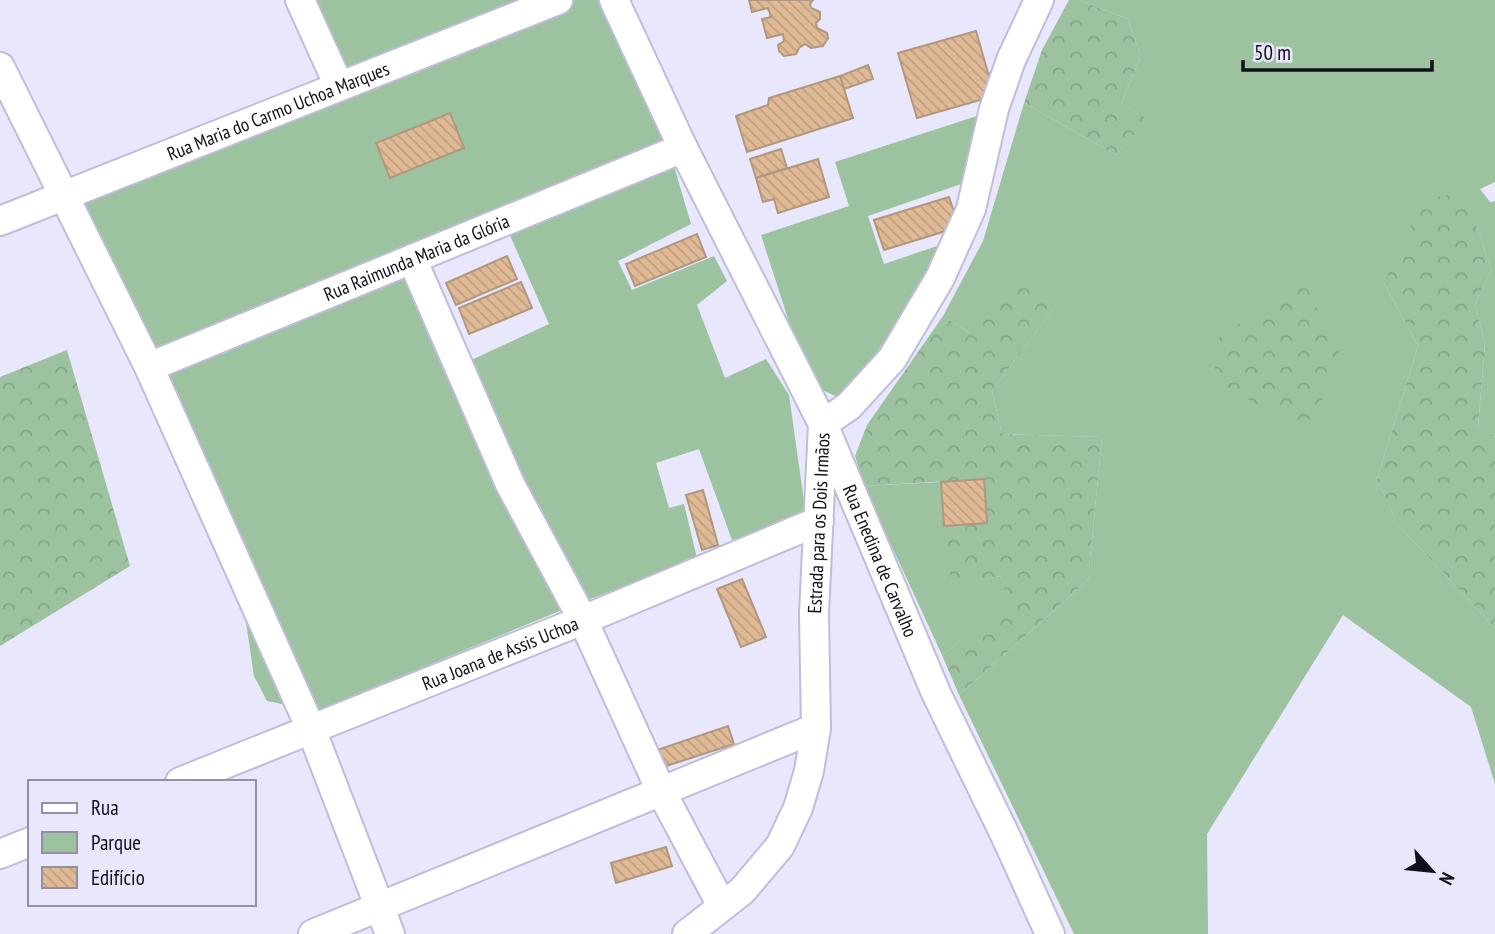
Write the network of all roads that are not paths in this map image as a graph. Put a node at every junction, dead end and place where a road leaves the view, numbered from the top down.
1 (300, 0) edge
2 (558, 0) edge
3 (614, 0) edge
4 (1039, 0) edge
5 (0, 67) edge
6 (339, 86) junction
7 (683, 148) junction
8 (64, 194) junction
9 (0, 220) edge
10 (412, 260) junction
11 (149, 367) junction
12 (823, 424) junction
13 (819, 521) junction
14 (583, 620) junction
15 (817, 728) junction
16 (311, 729) junction
17 (185, 780) edge
18 (661, 791) junction
19 (28, 843) edge
20 (0, 854) edge
21 (379, 906) junction
22 (722, 906) junction
23 (313, 934) edge
24 (390, 934) edge
25 (687, 934) edge
26 (1049, 934) edge

1 - 6 street
2 - 6 street, Rua Maria do Carmo Uchoa Marques
3 - 7 street, Rua Enedina de Carvalho
4 - 12 street, Estrada para os Dois Irmãos
5 - 8 street
6 - 8 street, Rua Maria do Carmo Uchoa Marques
7 - 10 street, Rua Raimunda Maria da Glória
7 - 12 street, Rua Enedina de Carvalho
8 - 9 street, Rua Maria do Carmo Uchoa Marques
8 - 11 street
10 - 11 street, Rua Raimunda Maria da Glória
10 - 14 street
11 - 16 street
12 - 13 street, Estrada para os Dois Irmãos
12 - 26 street, Rua Enedina de Carvalho
13 - 14 street, Rua Joana de Assis Uchoa
13 - 15 street, Estrada para os Dois Irmãos
14 - 16 street, Rua Joana de Assis Uchoa
14 - 18 street
15 - 18 street
15 - 22 street, Estrada para os Dois Irmãos
16 - 17 street, Rua Joana de Assis Uchoa
16 - 21 street
18 - 21 street
18 - 22 street
19 - 20 street
21 - 23 street
21 - 24 street
22 - 25 street, Estrada para os Dois Irmãos

